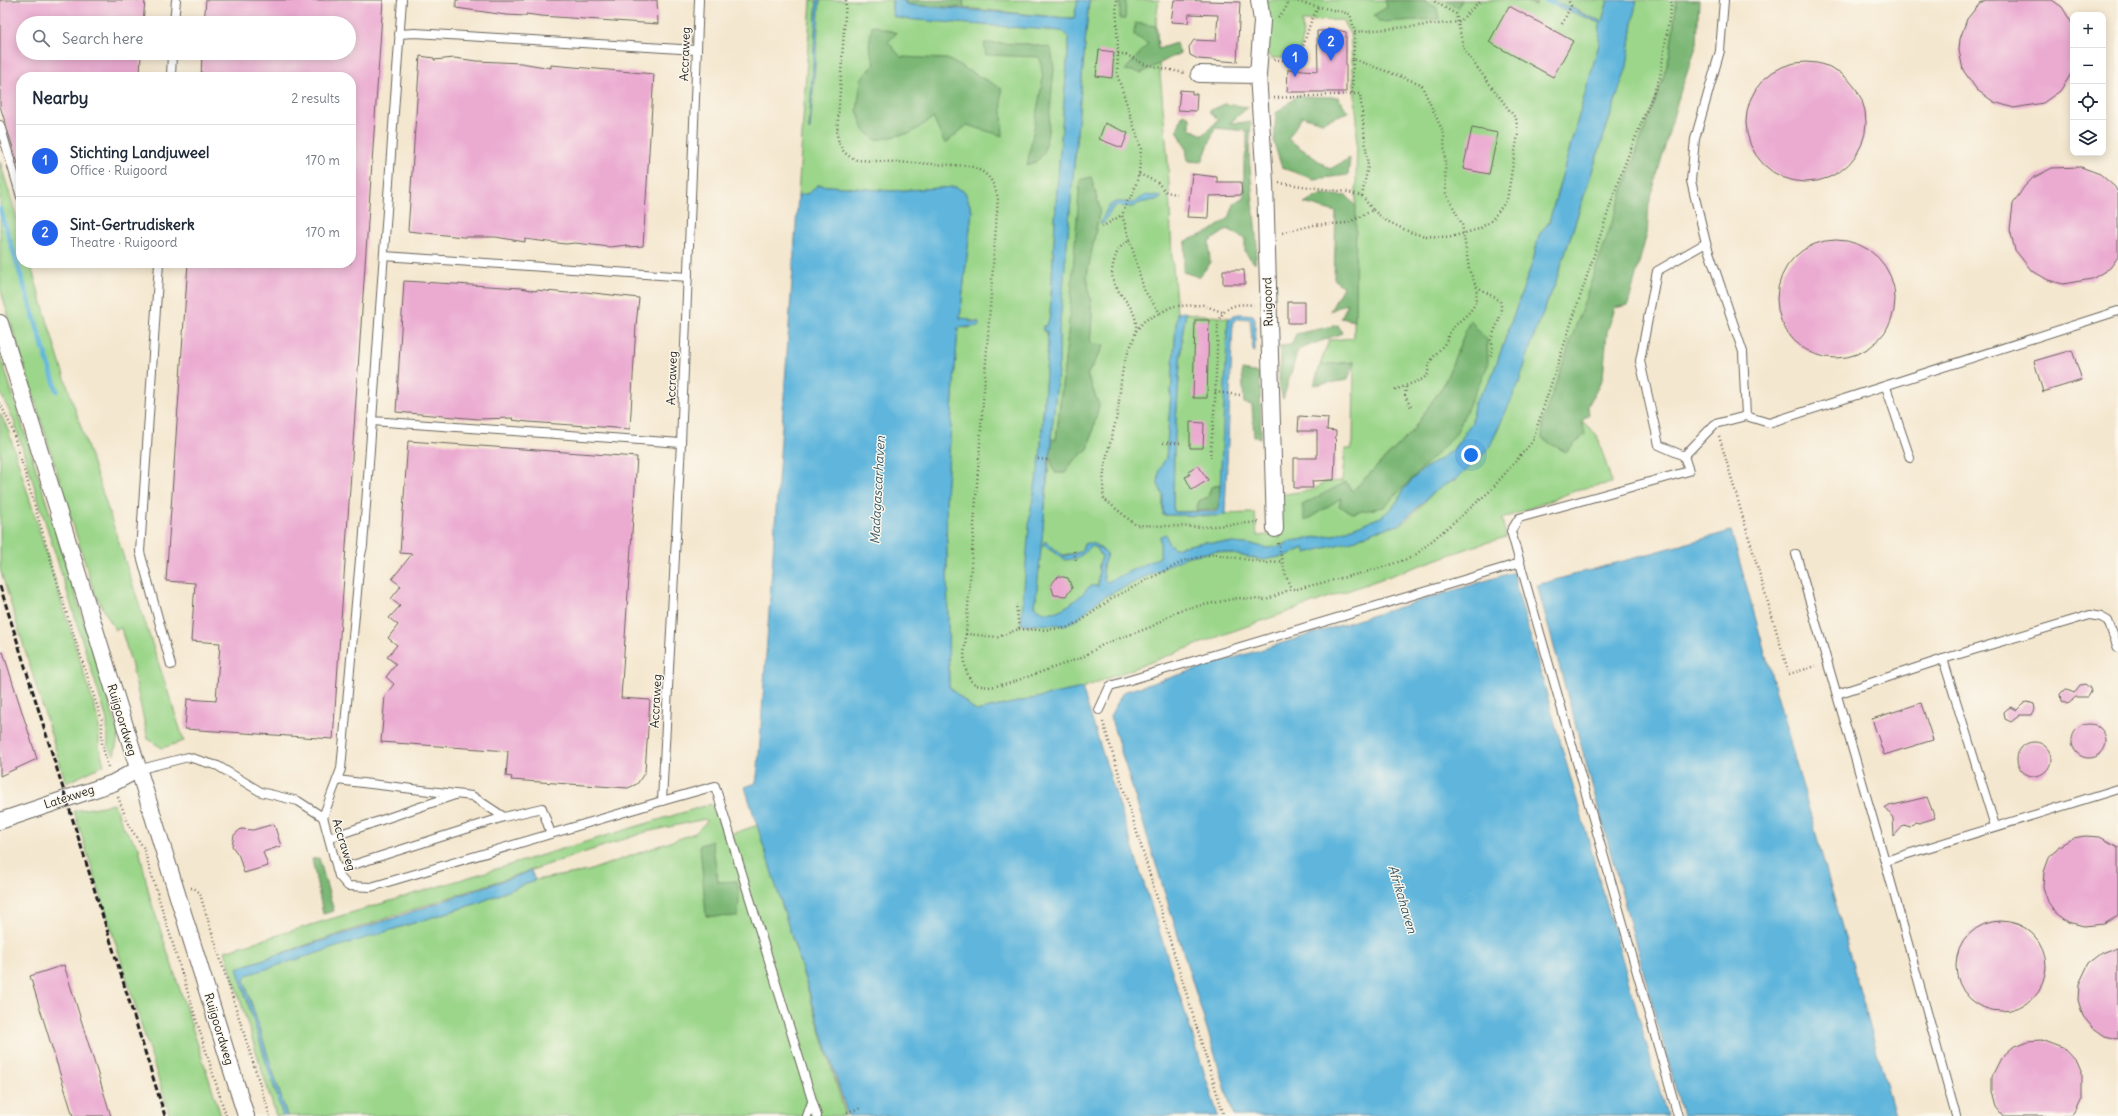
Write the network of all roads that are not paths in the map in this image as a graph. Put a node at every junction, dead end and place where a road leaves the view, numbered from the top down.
1 (176, 0) edge
2 (402, 0) edge
3 (699, 0) edge
4 (1260, 0) edge
5 (1724, 0) edge
6 (175, 16) edge
7 (399, 34) junction
8 (697, 50) junction
9 (172, 60) edge
10 (1258, 67) junction
11 (171, 72) edge
12 (1199, 74) road end
13 (0, 125) edge
14 (16, 180) edge
15 (1706, 244) junction
16 (384, 256) junction
17 (159, 268) edge
18 (688, 277) junction
19 (2118, 311) edge
20 (0, 323) edge
21 (1886, 387) junction
22 (1746, 416) junction
23 (372, 421) junction
24 (681, 443) junction
25 (1684, 456) junction
26 (1910, 458) dead end
27 (1276, 530) road end
28 (1796, 554) dead end
29 (1520, 563) junction
30 (2118, 648) edge
31 (1943, 659) junction
32 (171, 665) dead end
33 (1837, 694) junction
34 (1099, 710) road end
35 (138, 770) junction
36 (337, 780) junction
37 (2118, 788) edge
38 (458, 794) junction
39 (662, 801) junction
40 (323, 817) junction
41 (504, 817) junction
42 (0, 821) edge
43 (1995, 826) junction
44 (551, 834) junction
45 (329, 838) junction
46 (1885, 861) junction
47 (337, 870) junction
48 (812, 1102) junction
49 (246, 1116) edge
50 (807, 1116) edge
51 (817, 1116) edge
52 (1678, 1116) edge
53 (1956, 1116) edge

1 - 6 lane
2 - 7 lane
3 - 8 lane, Accraweg
4 - 10 street, Ruigoord
5 - 15 lane
7 - 8 lane
7 - 16 lane
8 - 18 lane, Accraweg
9 - 11 lane
10 - 12 street
10 - 27 street, Ruigoord
13 - 14 lane
15 - 22 lane
15 - 25 lane
16 - 18 lane
16 - 23 lane
17 - 32 lane
18 - 24 lane, Accraweg
19 - 21 lane
20 - 35 street, Ruijgoordweg
21 - 22 lane
21 - 26 lane
22 - 25 lane
23 - 24 lane
23 - 36 lane
24 - 39 lane, Accraweg
25 - 29 lane
28 - 33 lane
29 - 34 lane
29 - 52 lane
30 - 31 lane
31 - 33 lane
31 - 43 lane
33 - 46 lane
35 - 40 lane, Accraweg
35 - 42 street, Latexweg
35 - 49 street, Ruijgoordweg
36 - 38 lane
36 - 40 lane
37 - 43 lane
38 - 41 lane
38 - 45 lane
39 - 44 lane, Accraweg
39 - 48 lane
40 - 45 lane, Accraweg
41 - 44 lane
41 - 47 lane
43 - 46 lane
44 - 47 lane, Accraweg
45 - 47 lane, Accraweg
46 - 53 lane
48 - 50 lane
48 - 51 lane

